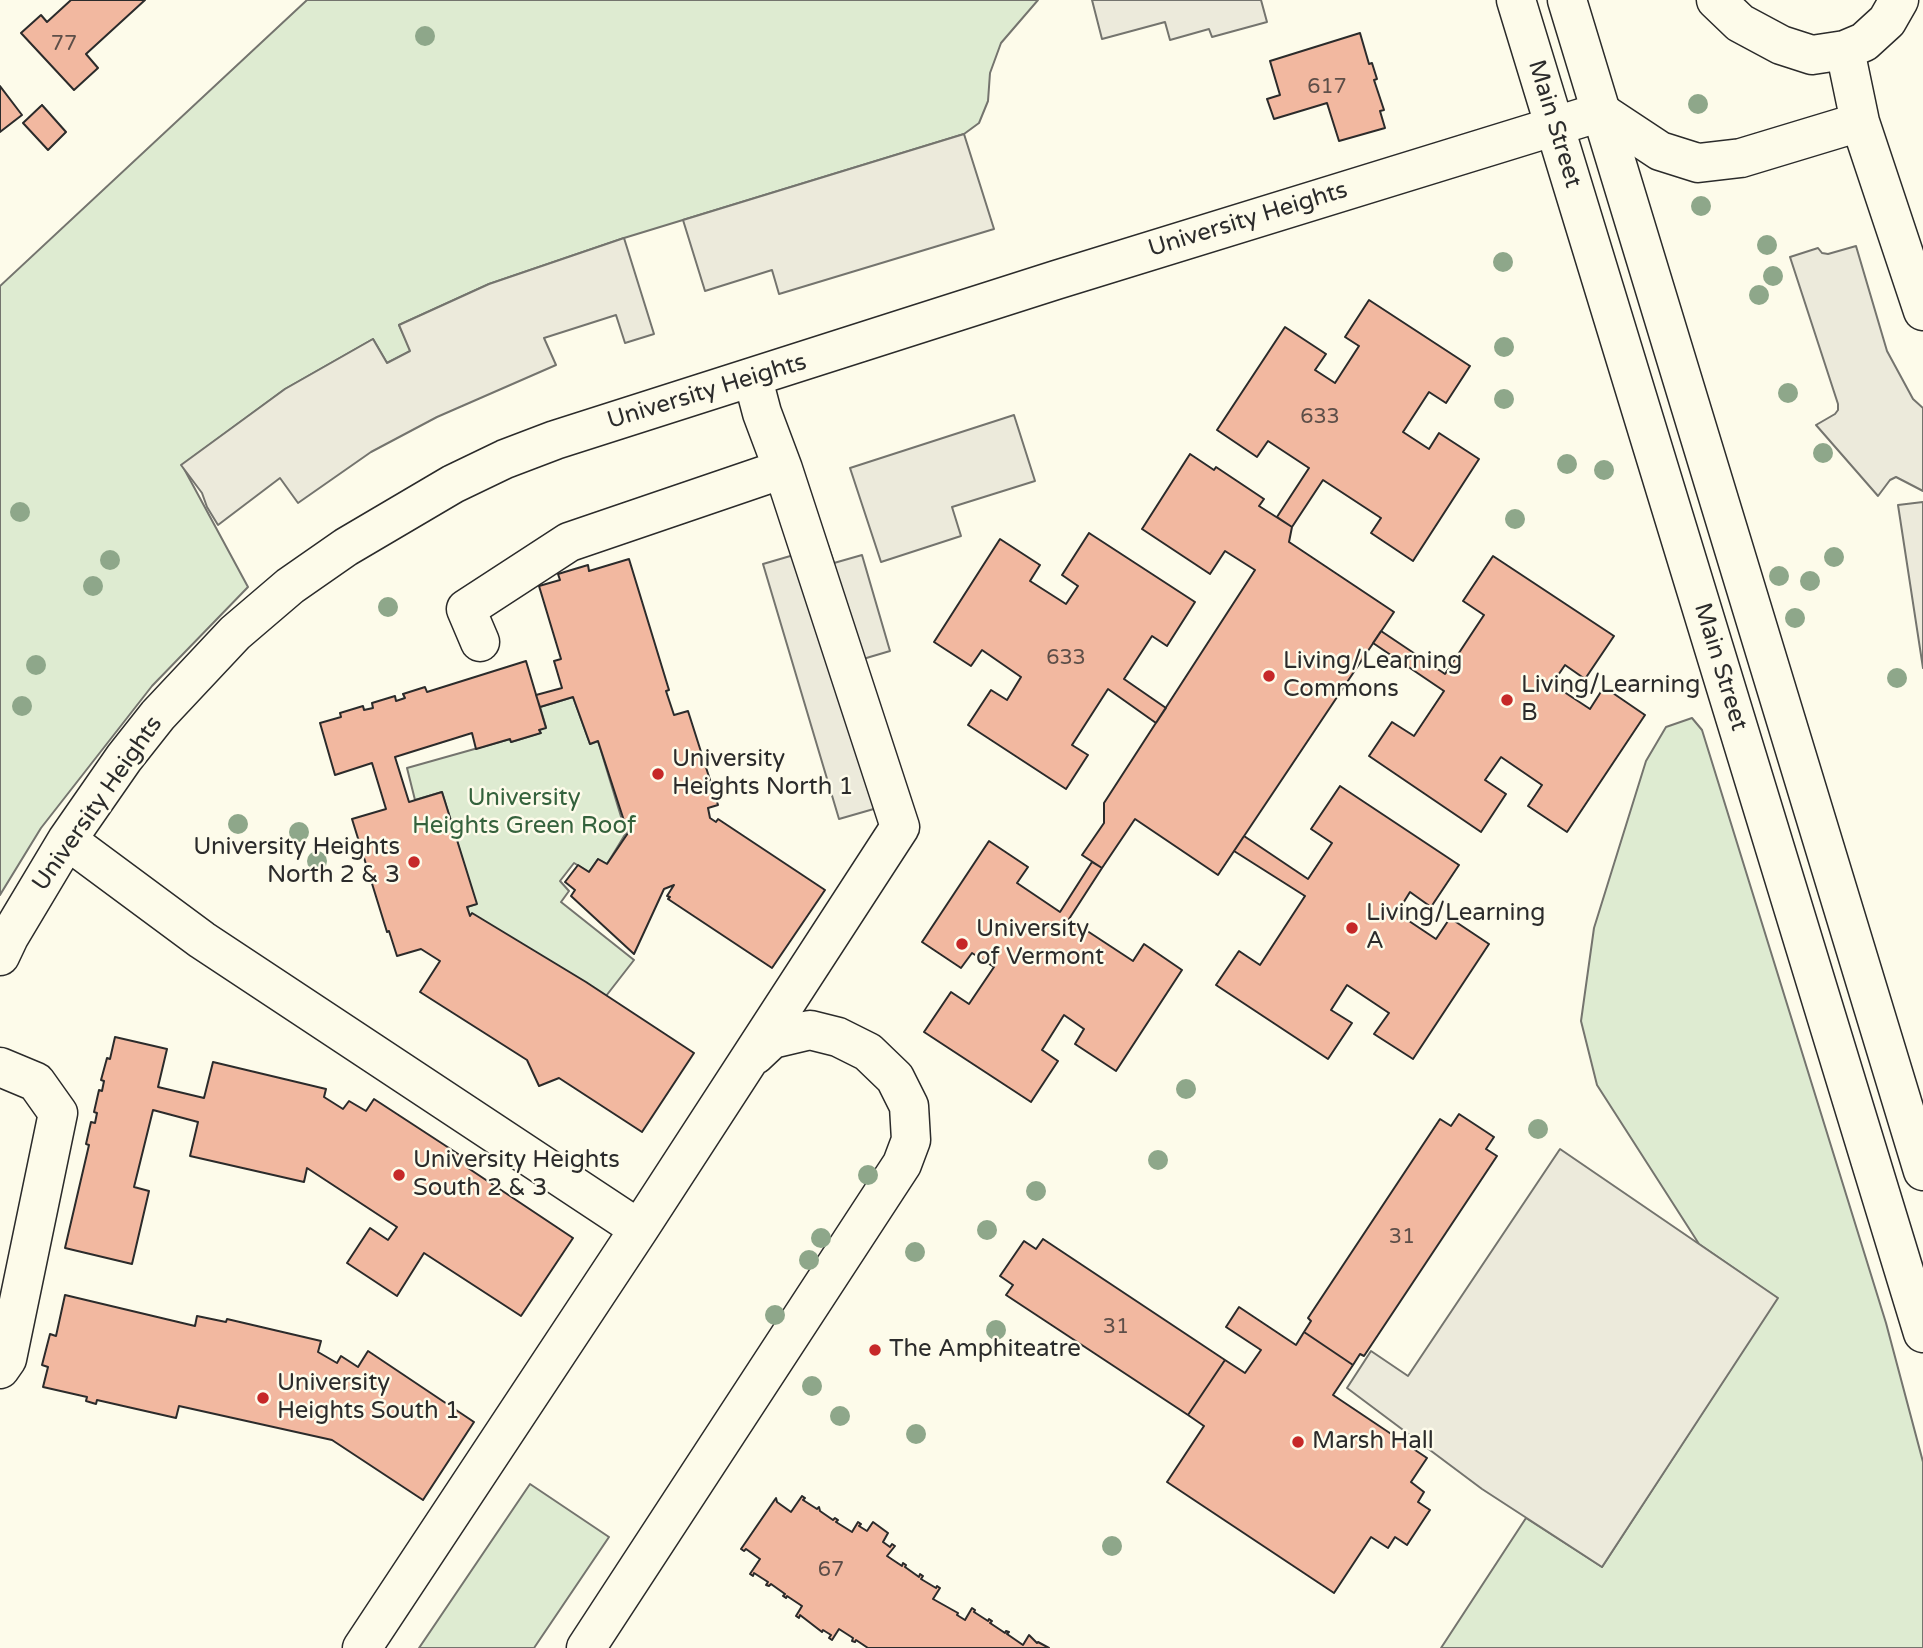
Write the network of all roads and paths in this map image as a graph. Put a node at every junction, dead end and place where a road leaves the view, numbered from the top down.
1 (1516, 0) edge
2 (1567, 0) edge
3 (1716, 0) edge
4 (1899, 0) edge
5 (1845, 50) junction
6 (1601, 112) junction
7 (1860, 122) junction
8 (1555, 125) junction
9 (1923, 311) edge
10 (753, 379) junction
11 (783, 469) junction
12 (480, 642) dead end
13 (67, 841) junction
14 (0, 956) edge
15 (746, 1064) junction
16 (0, 1068) edge
17 (1923, 1171) edge
18 (639, 1229) junction
19 (1923, 1333) edge
20 (0, 1369) edge
21 (362, 1648) edge
22 (586, 1648) edge

1 - 8 main road, Main Street
2 - 6 main road, Main Street
3 - 5 main road
4 - 5 main road
5 - 7 main road
6 - 7 main road
6 - 8 main road, University Heights
6 - 17 main road, Main Street
7 - 9 main road
8 - 10 main road, University Heights
8 - 19 main road, Main Street
10 - 11 main road
10 - 13 main road, University Heights
11 - 12 main road
11 - 15 main road
13 - 14 main road, University Heights
13 - 18 main road
15 - 18 main road
15 - 22 main road
16 - 20 main road
18 - 21 main road

